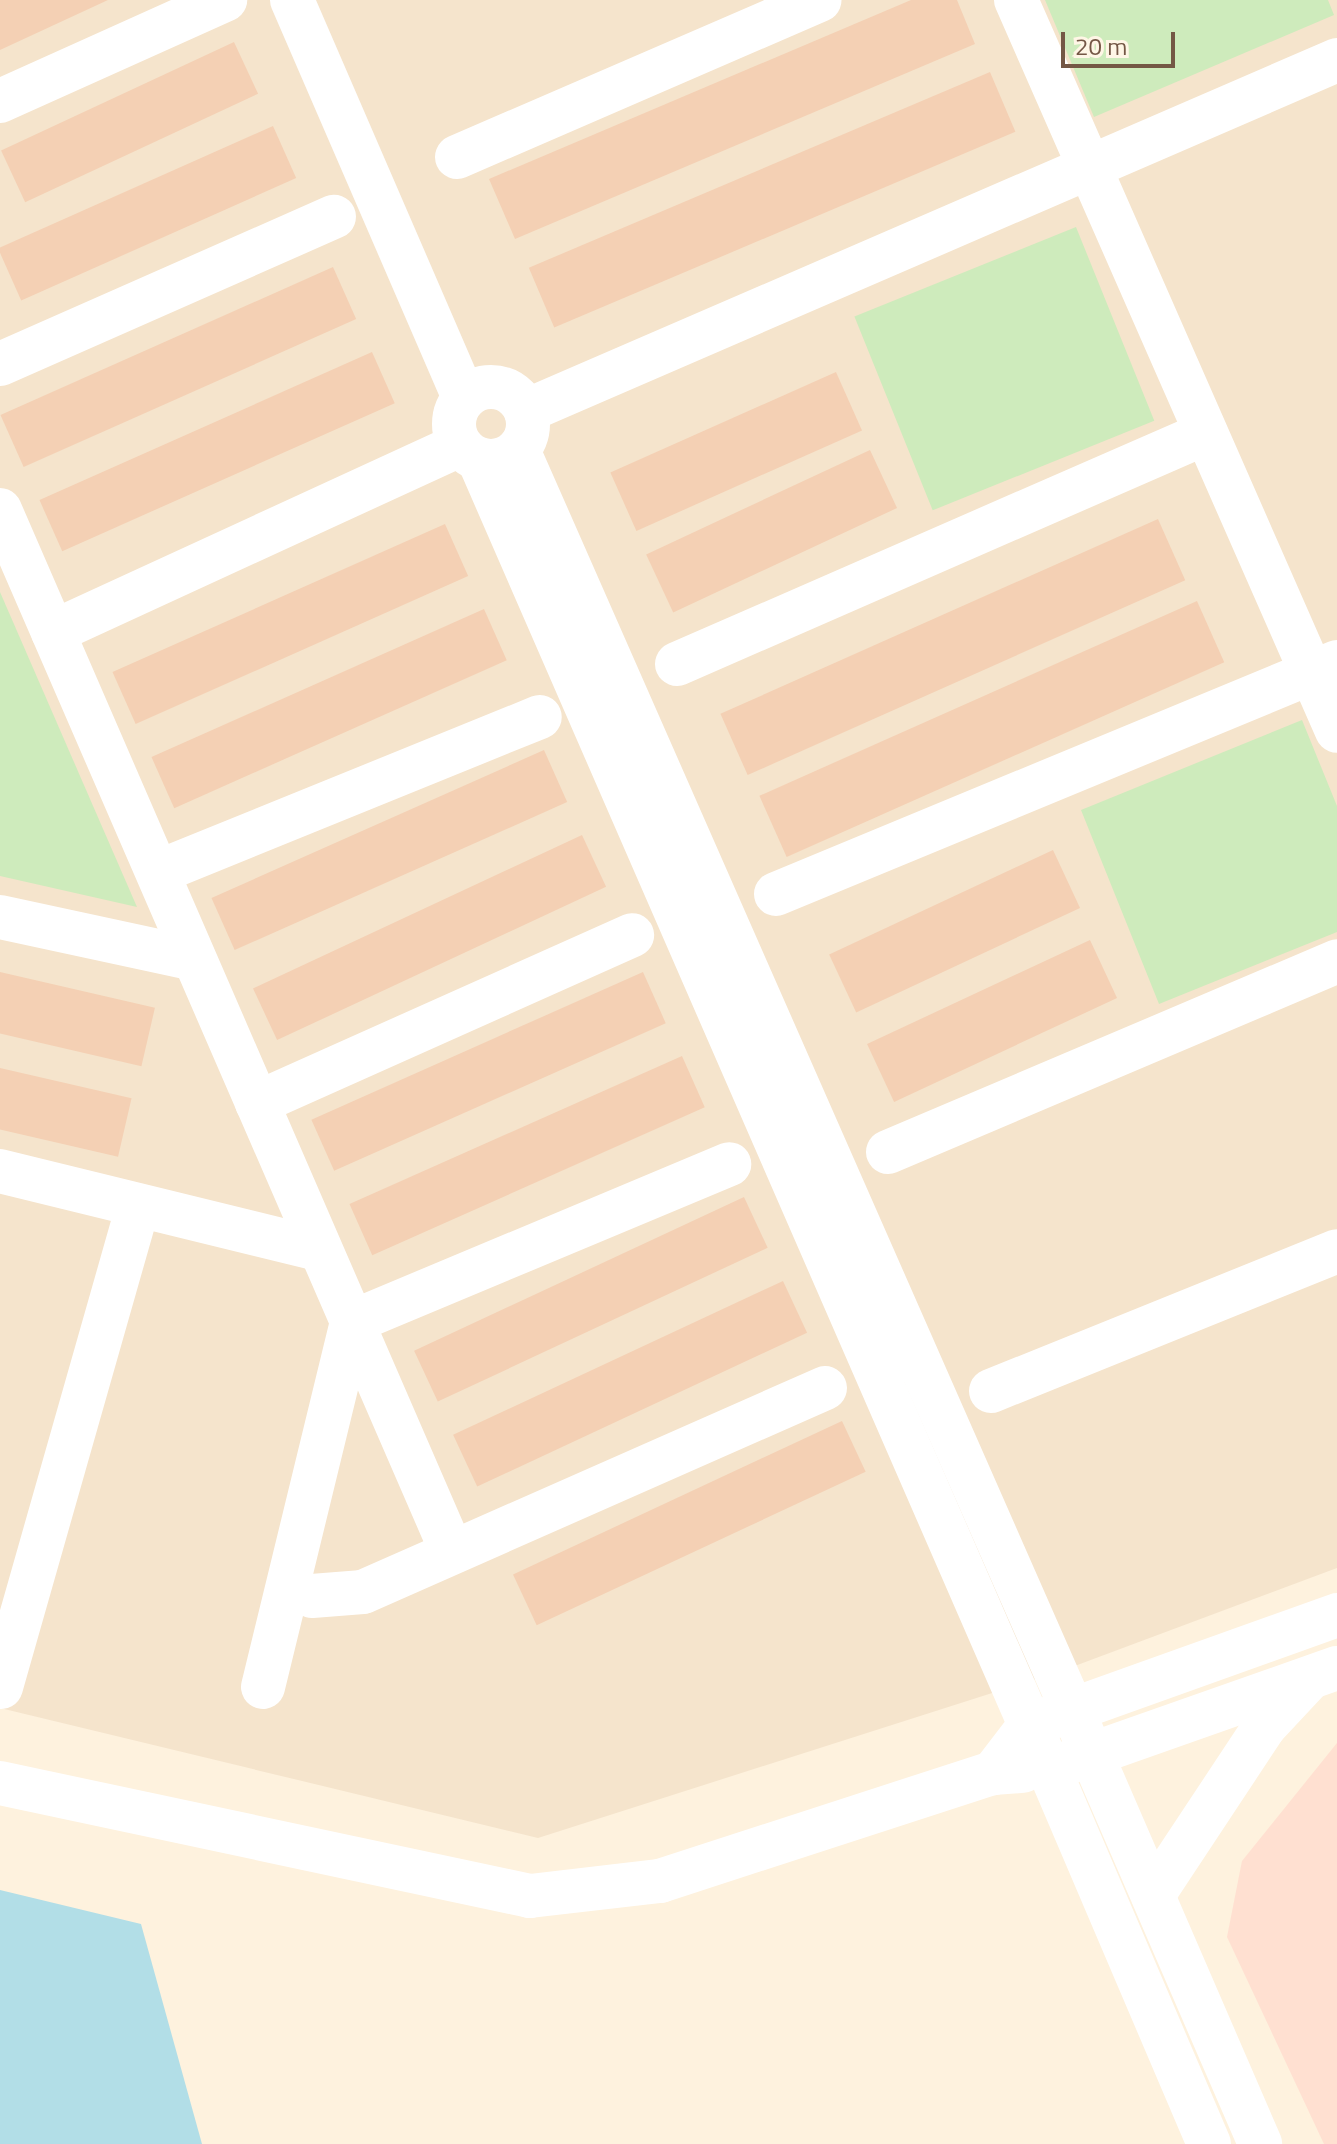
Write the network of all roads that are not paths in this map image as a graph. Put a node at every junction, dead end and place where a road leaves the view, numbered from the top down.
1 (225, 0) edge
2 (292, 0) edge
3 (820, 0) edge
4 (1016, 0) edge
5 (1337, 60) edge
6 (0, 101) edge
7 (457, 157) dead end
8 (1089, 167) junction
9 (334, 217) dead end
10 (0, 364) edge
11 (464, 397) junction
12 (1206, 433) junction
13 (495, 441) junction
14 (0, 510) edge
15 (53, 632) junction
16 (677, 664) dead end
17 (1324, 667) edge
18 (540, 717) dead end
19 (1337, 731) edge
20 (158, 872) junction
21 (776, 894) dead end
22 (0, 917) edge
23 (632, 935) dead end
24 (194, 959) junction
25 (1337, 961) edge
26 (257, 1103) junction
27 (888, 1152) dead end
28 (729, 1164) dead end
29 (0, 1171) edge
30 (138, 1206) junction
31 (318, 1249) junction
32 (1337, 1251) edge
33 (352, 1322) junction
34 (825, 1388) dead end
35 (991, 1391) dead end
36 (452, 1552) junction
37 (312, 1596) dead end
38 (1337, 1615) edge
39 (1324, 1673) edge
40 (1, 1687) edge
41 (263, 1687) dead end
42 (1072, 1709) junction
43 (1030, 1725) junction
44 (1091, 1753) junction
45 (1050, 1770) junction
46 (993, 1773) junction
47 (0, 1783) edge
48 (1153, 1895) junction
49 (1209, 2144) edge
50 (1260, 2144) edge

1 - 6 street
2 - 11 street
3 - 7 street
4 - 8 street
5 - 8 street
8 - 12 street
8 - 13 street
9 - 10 street
11 - 13 street
11 - 13 street
12 - 16 street
12 - 17 street
13 - 15 street
13 - 42 street
13 - 43 street
14 - 15 street
15 - 20 street
17 - 19 street
17 - 21 street
18 - 20 street
20 - 24 street
22 - 24 street
23 - 26 street
24 - 26 street
25 - 27 street
26 - 31 street
28 - 33 street
29 - 30 street
30 - 31 street
30 - 40 street
31 - 33 street
32 - 35 street
33 - 36 street
33 - 41 street
34 - 36 street
36 - 37 street
38 - 42 street
39 - 44 street
39 - 48 street
42 - 43 street
42 - 44 street
43 - 45 street
43 - 46 street
44 - 45 street
44 - 48 street
45 - 46 street
45 - 49 street
46 - 47 street
48 - 50 street

